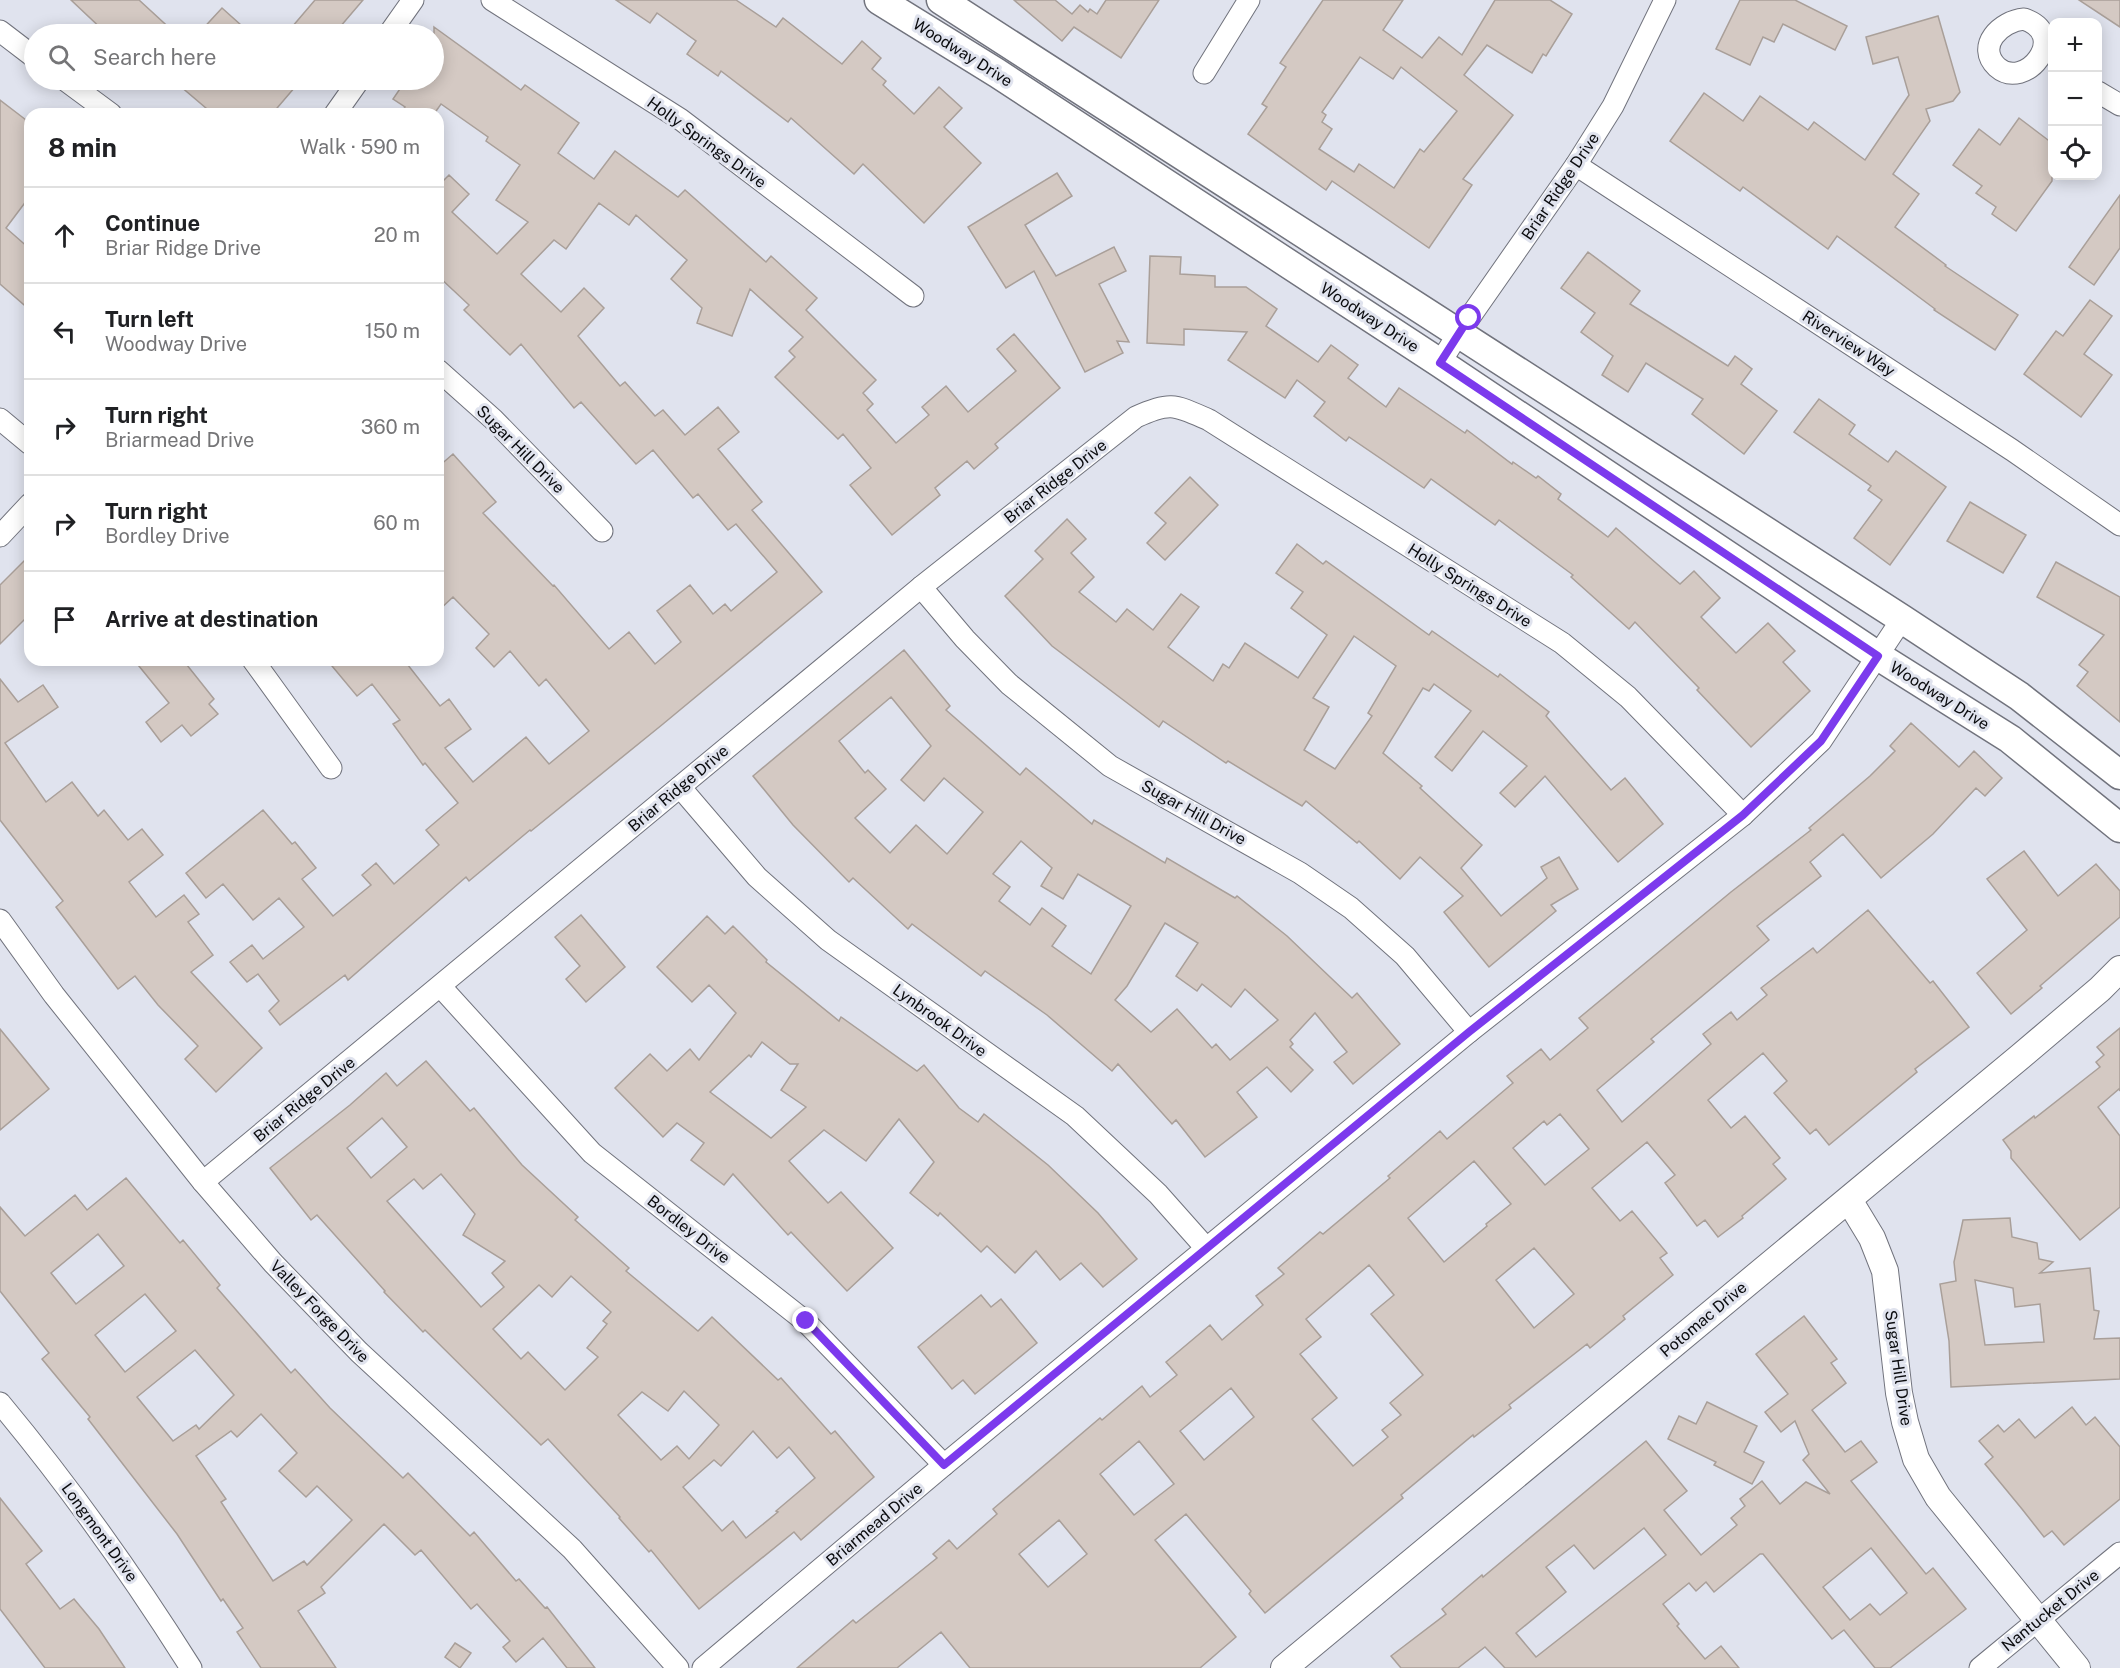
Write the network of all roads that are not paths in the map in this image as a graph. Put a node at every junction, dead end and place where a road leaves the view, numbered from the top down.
1 (413, 0) edge
2 (492, 0) edge
3 (879, 0) edge
4 (942, 0) edge
5 (1249, 0) edge
6 (1665, 0) edge
7 (396, 24) edge
8 (0, 31) edge
9 (1014, 47) junction
10 (24, 49) edge
11 (997, 73) junction
12 (1204, 73) dead end
13 (79, 90) edge
14 (352, 90) edge
15 (2102, 95) edge
16 (2120, 105) edge
17 (103, 108) edge
18 (339, 108) edge
19 (1576, 165) junction
20 (913, 296) dead end
21 (1458, 334) junction
22 (1440, 363) junction
23 (444, 374) edge
24 (1161, 406) joint
25 (0, 419) edge
26 (24, 439) edge
27 (24, 510) edge
28 (2120, 525) edge
29 (602, 531) dead end
30 (0, 536) edge
31 (921, 587) junction
32 (1902, 620) junction
33 (1878, 656) junction
34 (258, 666) edge
35 (331, 768) dead end
36 (2120, 775) edge
37 (680, 787) junction
38 (1743, 815) junction
39 (2120, 828) edge
40 (0, 920) edge
41 (2120, 969) edge
42 (441, 987) junction
43 (1469, 1032) junction
44 (203, 1182) junction
45 (1849, 1200) junction
46 (1206, 1248) junction
47 (0, 1403) edge
48 (944, 1465) junction
49 (2120, 1553) edge
50 (2037, 1621) junction
51 (191, 1668) edge
52 (678, 1668) edge
53 (703, 1668) edge
54 (1284, 1668) edge
55 (1980, 1668) edge
56 (2077, 1668) edge

1 - 7 street
2 - 20 street, Holly Springs Drive
3 - 11 main road, Woodway Drive
4 - 9 main road, Woodway Drive
5 - 12 street
6 - 19 street, Briar Ridge Drive
8 - 10 street
9 - 11 main road
9 - 21 main road, Woodway Drive
11 - 22 main road, Woodway Drive
13 - 17 street
14 - 18 street
15 - 16 street
19 - 21 street, Briar Ridge Drive
19 - 28 street, Riverview Way
21 - 22 street, Briar Ridge Drive
21 - 32 main road, Woodway Drive
22 - 33 main road, Woodway Drive
23 - 29 street, Sugar Hill Drive
24 - 31 street, Briar Ridge Drive
24 - 38 street, Holly Springs Drive
25 - 26 street
27 - 30 street
31 - 37 street, Briar Ridge Drive
31 - 43 street, Sugar Hill Drive
32 - 33 street, Briarmead Drive
32 - 36 main road, Woodway Drive
33 - 38 street, Briarmead Drive
33 - 39 main road, Woodway Drive
34 - 35 street
37 - 42 street, Briar Ridge Drive
37 - 46 street, Lynbrook Drive
38 - 43 street, Briarmead Drive
40 - 44 street, Valley Forge Drive
41 - 45 street, Potomac Drive
42 - 44 street, Briar Ridge Drive
42 - 48 street, Bordley Drive
43 - 46 street, Briarmead Drive
44 - 52 street, Valley Forge Drive
45 - 50 street, Sugar Hill Drive
45 - 54 street, Potomac Drive
46 - 48 street, Briarmead Drive
47 - 51 street, Longmont Drive
48 - 53 street, Briarmead Drive
49 - 50 street, Nantucket Drive
50 - 55 street, Nantucket Drive
50 - 56 street, Sugar Hill Drive

